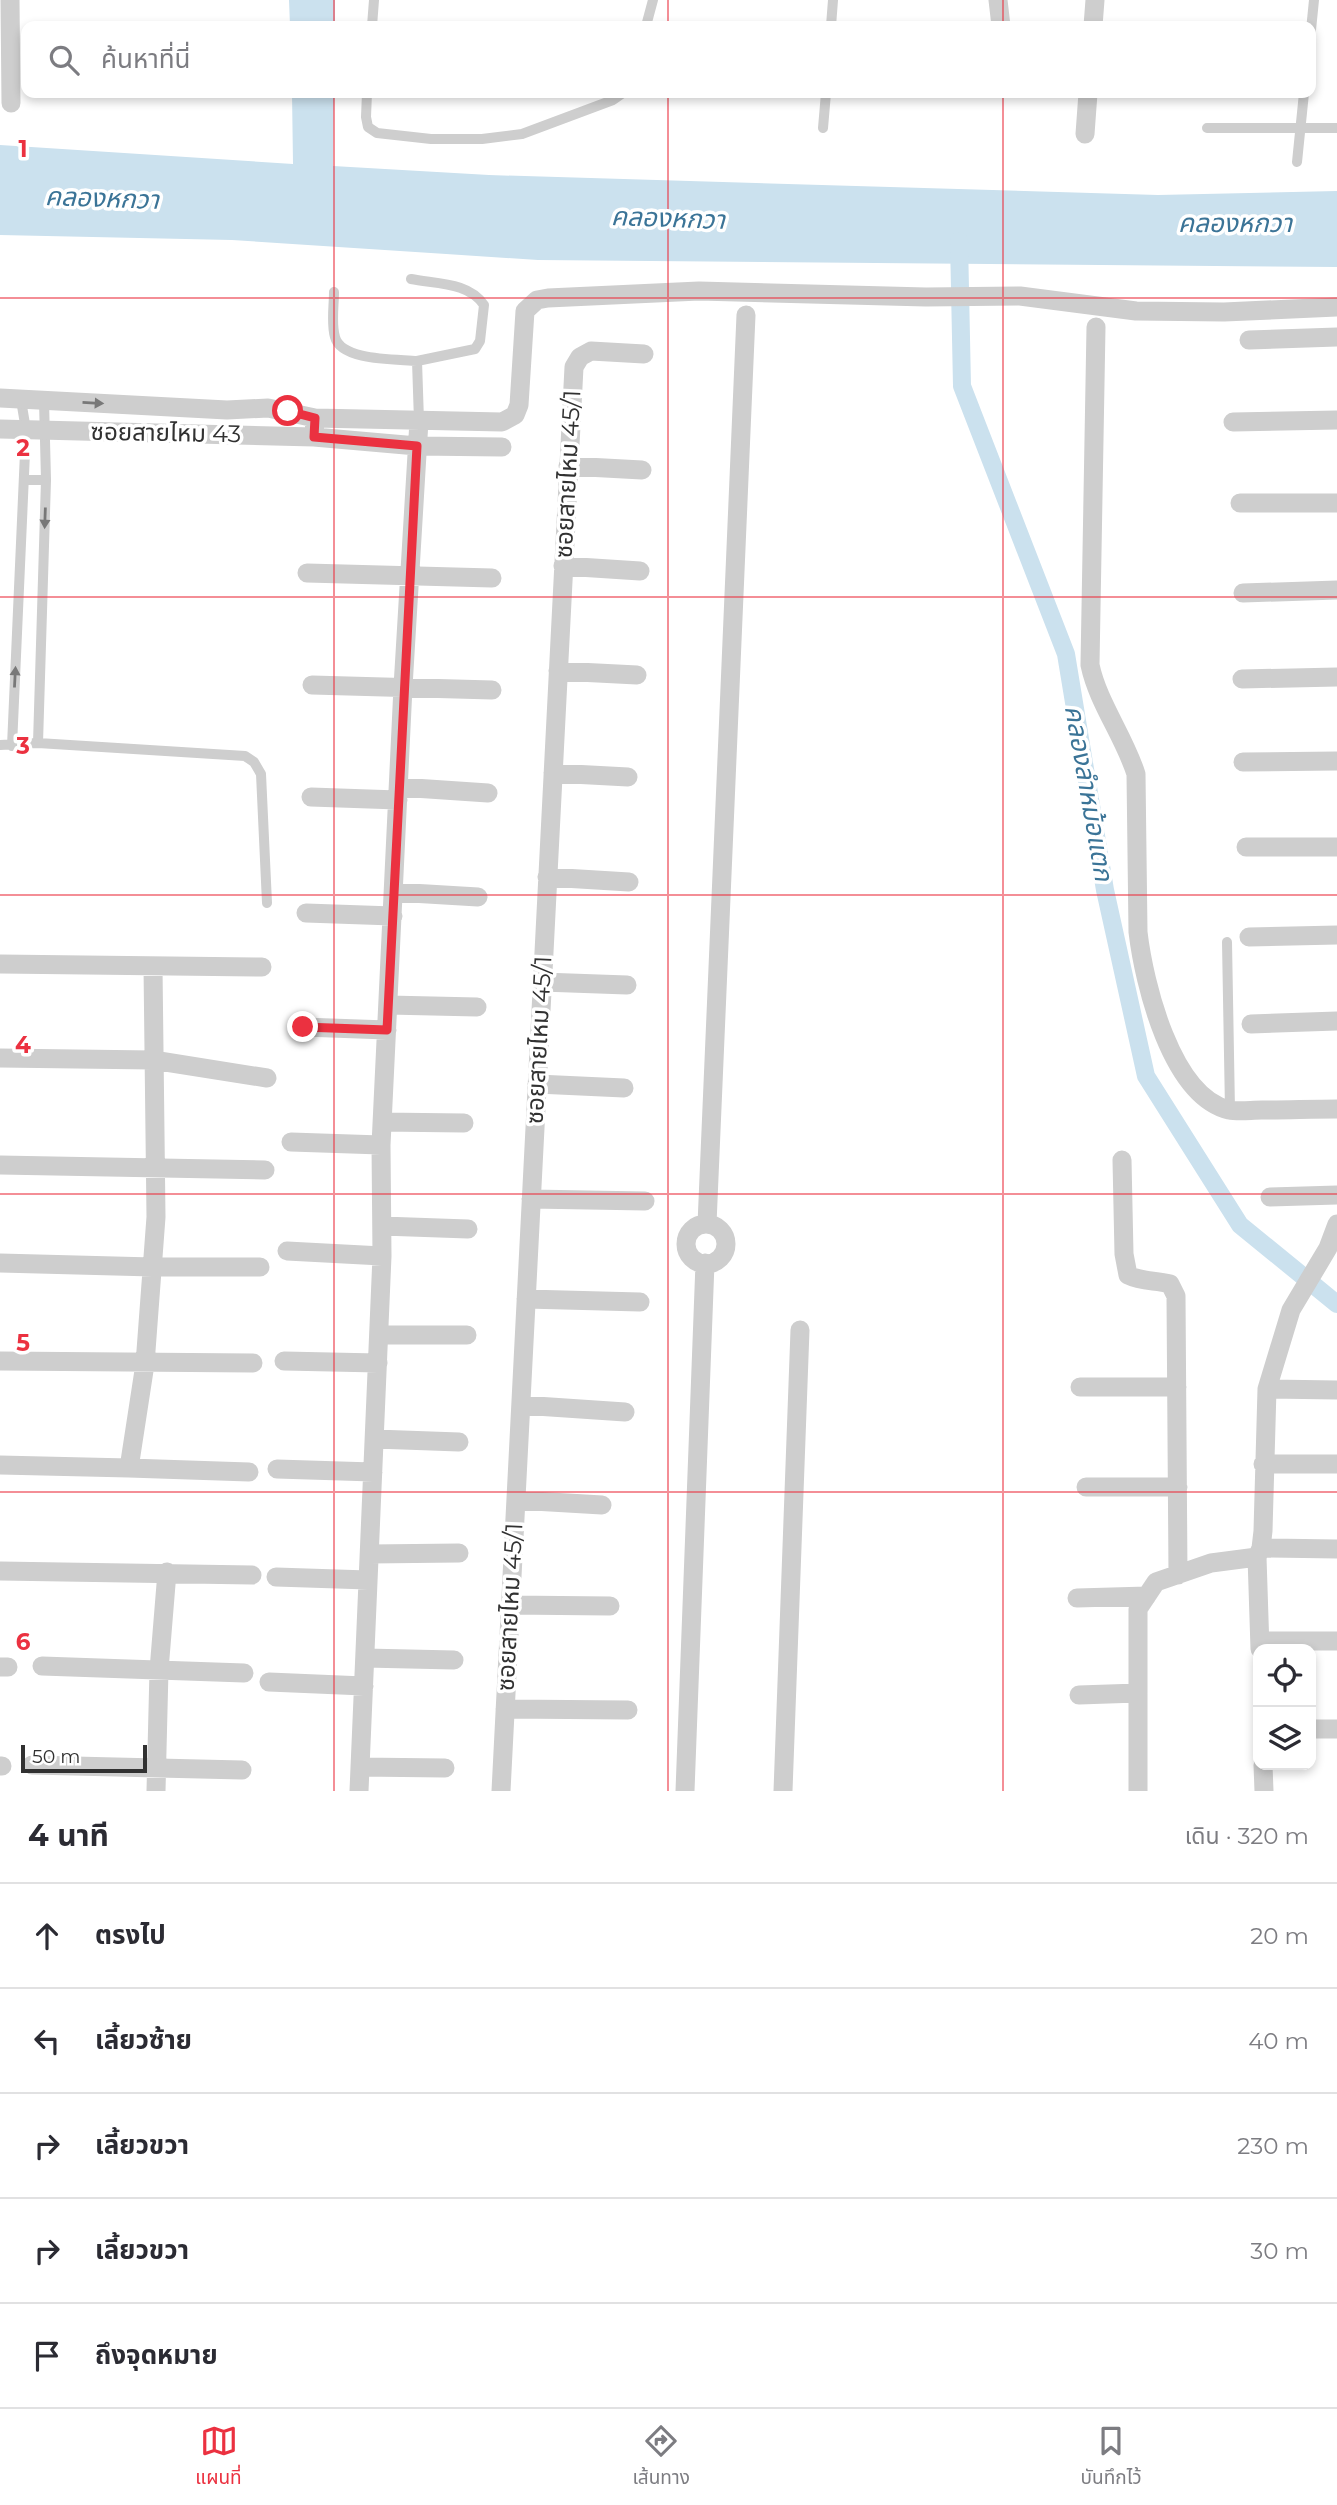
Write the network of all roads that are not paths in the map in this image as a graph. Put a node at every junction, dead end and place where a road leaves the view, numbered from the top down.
1 (10, 0) edge
2 (374, 0) edge
3 (653, 0) edge
4 (833, 0) edge
5 (998, 0) edge
6 (1095, 0) edge
7 (1314, 0) edge
8 (372, 21) edge
9 (647, 21) edge
10 (831, 21) edge
11 (1000, 21) edge
12 (1093, 21) edge
13 (1312, 21) edge
14 (368, 98) edge
15 (616, 98) edge
16 (826, 98) edge
17 (1088, 98) edge
18 (1303, 98) edge
19 (10, 103) dead end
20 (823, 128) dead end
21 (1207, 128) dead end
22 (1300, 128) junction
23 (1337, 128) edge
24 (1085, 134) dead end
25 (1297, 162) dead end
26 (411, 279) dead end
27 (334, 292) dead end
28 (1337, 307) edge
29 (746, 315) dead end
30 (1096, 327) dead end
31 (1337, 337) edge
32 (1250, 340) dead end
33 (644, 354) dead end
34 (416, 361) junction
35 (0, 398) edge
36 (21, 400) junction
37 (44, 401) junction
38 (1337, 420) edge
39 (419, 421) junction
40 (1233, 422) dead end
41 (314, 427) junction
42 (0, 429) edge
43 (35, 430) junction
44 (417, 446) junction
45 (502, 447) dead end
46 (568, 466) junction
47 (642, 470) dead end
48 (24, 480) junction
49 (46, 480) junction
50 (1240, 503) dead end
51 (1337, 503) edge
52 (564, 566) junction
53 (640, 571) dead end
54 (307, 573) dead end
55 (410, 575) junction
56 (492, 578) dead end
57 (1337, 590) edge
58 (1244, 593) dead end
59 (558, 671) junction
60 (637, 675) dead end
61 (1337, 677) edge
62 (1242, 679) dead end
63 (312, 685) dead end
64 (403, 687) junction
65 (492, 690) dead end
66 (38, 743) junction
67 (0, 745) edge
68 (12, 746) junction
69 (1337, 761) edge
70 (1244, 762) dead end
71 (553, 773) junction
72 (628, 778) dead end
73 (488, 793) dead end
74 (399, 794) junction
75 (311, 797) dead end
76 (1246, 847) dead end
77 (1337, 847) edge
78 (547, 877) junction
79 (629, 882) dead end
80 (394, 892) junction
81 (478, 897) dead end
82 (267, 902) dead end
83 (306, 913) dead end
84 (393, 916) junction
85 (1337, 935) edge
86 (1249, 937) dead end
87 (1227, 942) dead end
88 (0, 964) edge
89 (153, 967) junction
90 (262, 967) dead end
91 (542, 982) junction
92 (627, 985) dead end
93 (388, 1005) junction
94 (477, 1007) dead end
95 (1337, 1021) edge
96 (1251, 1024) dead end
97 (303, 1027) dead end
98 (387, 1030) junction
99 (0, 1058) edge
100 (153, 1060) junction
101 (267, 1078) dead end
102 (537, 1084) junction
103 (624, 1088) dead end
104 (1337, 1109) edge
105 (1230, 1110) junction
106 (382, 1122) junction
107 (464, 1123) dead end
108 (291, 1142) dead end
109 (381, 1144) junction
110 (1122, 1160) dead end
111 (0, 1165) edge
112 (157, 1169) junction
113 (265, 1170) dead end
114 (1337, 1195) edge
115 (1270, 1197) dead end
116 (531, 1199) junction
117 (645, 1201) dead end
118 (1337, 1224) edge
119 (382, 1226) junction
120 (468, 1229) dead end
121 (287, 1251) dead end
122 (382, 1256) junction
123 (0, 1262) edge
124 (153, 1267) junction
125 (260, 1267) dead end
126 (526, 1299) junction
127 (640, 1302) dead end
128 (800, 1330) dead end
129 (379, 1335) junction
130 (467, 1335) dead end
131 (0, 1361) edge
132 (284, 1361) dead end
133 (254, 1363) dead end
134 (378, 1363) junction
135 (145, 1364) junction
136 (1080, 1387) dead end
137 (1178, 1387) junction
138 (1267, 1389) junction
139 (1337, 1390) edge
140 (521, 1405) junction
141 (625, 1412) dead end
142 (375, 1439) junction
143 (459, 1442) dead end
144 (1263, 1464) junction
145 (1337, 1464) edge
146 (0, 1465) edge
147 (129, 1468) junction
148 (277, 1469) dead end
149 (249, 1472) dead end
150 (373, 1472) junction
151 (1086, 1487) dead end
152 (1178, 1487) junction
153 (516, 1500) junction
154 (602, 1505) dead end
155 (1337, 1549) edge
156 (459, 1553) dead end
157 (1259, 1553) junction
158 (370, 1554) junction
159 (0, 1571) edge
160 (167, 1572) junction
161 (252, 1575) dead end
162 (1178, 1575) junction
163 (276, 1577) dead end
164 (368, 1580) junction
165 (1147, 1596) junction
166 (1077, 1598) dead end
167 (510, 1605) junction
168 (610, 1606) dead end
169 (1337, 1641) edge
170 (1260, 1644) edge
171 (1279, 1644) edge
172 (365, 1658) junction
173 (454, 1660) dead end
174 (42, 1666) dead end
175 (159, 1670) junction
176 (244, 1673) dead end
177 (269, 1682) dead end
178 (364, 1686) junction
179 (1138, 1693) junction
180 (1079, 1695) dead end
181 (505, 1709) junction
182 (628, 1710) dead end
183 (1316, 1729) edge
184 (1337, 1729) edge
185 (32, 1765) dead end
186 (360, 1767) junction
187 (445, 1768) dead end
188 (156, 1769) junction
189 (242, 1770) dead end
190 (1263, 1770) edge
191 (156, 1791) edge
192 (359, 1791) edge
193 (501, 1791) edge
194 (685, 1791) edge
195 (783, 1791) edge
196 (1138, 1791) edge
197 (1264, 1791) edge

1 - 19 street
2 - 8 lane
3 - 9 lane
4 - 10 lane
5 - 11 street
6 - 12 street
7 - 13 lane
14 - 15 lane
16 - 20 lane
17 - 24 street
18 - 22 lane
21 - 22 lane
22 - 23 lane
22 - 25 lane
26 - 34 lane
27 - 34 lane
28 - 39 street
29 - 194 street
30 - 105 street
31 - 32 street
33 - 46 street, ซอยสายไหม 45/1
34 - 39 lane
35 - 36 street
36 - 37 street
36 - 43 lane
37 -> 41 street
37 - 43 lane
38 - 40 street
39 - 41 street
39 - 44 street
41 - 43 street, ซอยสายไหม 43
41 - 44 street
42 - 43 street, ซอยสายไหม 43
43 - 48 lane
43 - 49 lane
44 - 45 street
44 - 55 street
46 - 47 street
46 - 52 street, ซอยสายไหม 45/1
48 - 49 lane
68 -> 48 lane
49 -> 66 lane
50 - 51 street
52 - 53 street
52 - 59 street, ซอยสายไหม 45/1
54 - 55 street
55 - 56 street
55 - 64 street
57 - 58 street
59 - 60 street
59 - 71 street, ซอยสายไหม 45/1
61 - 62 street
63 - 64 street
64 - 65 street
64 - 74 street
66 - 68 lane
66 - 82 lane
67 - 68 lane
69 - 70 street
71 - 72 street
71 - 78 street, ซอยสายไหม 45/1
73 - 74 street
74 - 75 street
74 - 80 street
76 - 77 street
78 - 79 street
78 - 91 street, ซอยสายไหม 45/1
80 - 81 street
80 - 84 street
83 - 84 street
84 - 93 street
85 - 86 street
87 - 105 lane
88 - 89 street
89 - 90 street
89 - 100 street
91 - 92 street
91 - 102 street, ซอยสายไหม 45/1
93 - 94 street
93 - 98 street
95 - 96 street
97 - 98 street
98 - 106 street
99 - 100 street
100 - 101 street
100 - 112 street
102 - 103 street
102 - 116 street, ซอยสายไหม 45/1
104 - 105 street
106 - 107 street
106 - 109 street
108 - 109 street
109 - 119 street
110 - 137 street
111 - 112 street
112 - 113 street
112 - 124 street
114 - 115 street
116 - 117 street
116 - 126 street, ซอยสายไหม 45/1
118 - 138 street
119 - 120 street
119 - 122 street
121 - 122 street
122 - 129 street
123 - 124 street
124 - 125 street
124 - 135 street
126 - 127 street
126 - 140 street, ซอยสายไหม 45/1
128 - 195 street
129 - 130 street
129 - 134 street
131 - 135 street
132 - 134 street
133 - 135 street
134 - 142 street
135 - 147 street
136 - 137 street
137 - 152 street
138 - 139 street
138 - 144 street
140 - 141 street
140 - 153 street, ซอยสายไหม 45/1
142 - 143 street
142 - 150 street
144 - 145 street
144 - 157 street
146 - 147 street
147 - 149 street
148 - 150 street
150 - 158 street
151 - 152 street
152 - 162 street
153 - 154 street
153 - 167 street, ซอยสายไหม 45/1
155 - 157 street
156 - 158 street
157 - 162 street
157 - 170 street
158 - 164 street
159 - 160 street
160 - 161 street
160 - 175 street
162 - 165 street
163 - 164 street
164 - 172 street
165 - 166 street
165 - 179 street
167 - 168 street
167 - 181 street, ซอยสายไหม 45/1
169 - 171 street
172 - 173 street
172 - 178 street
174 - 175 street
175 - 176 street
175 - 188 street
177 - 178 street
178 - 186 street
179 - 180 street
179 - 196 street
181 - 182 street
181 - 193 street, ซอยสายไหม 45/1
183 - 184 street
185 - 188 street
186 - 187 street
186 - 192 street
188 - 189 street
188 - 191 street
190 - 197 street

